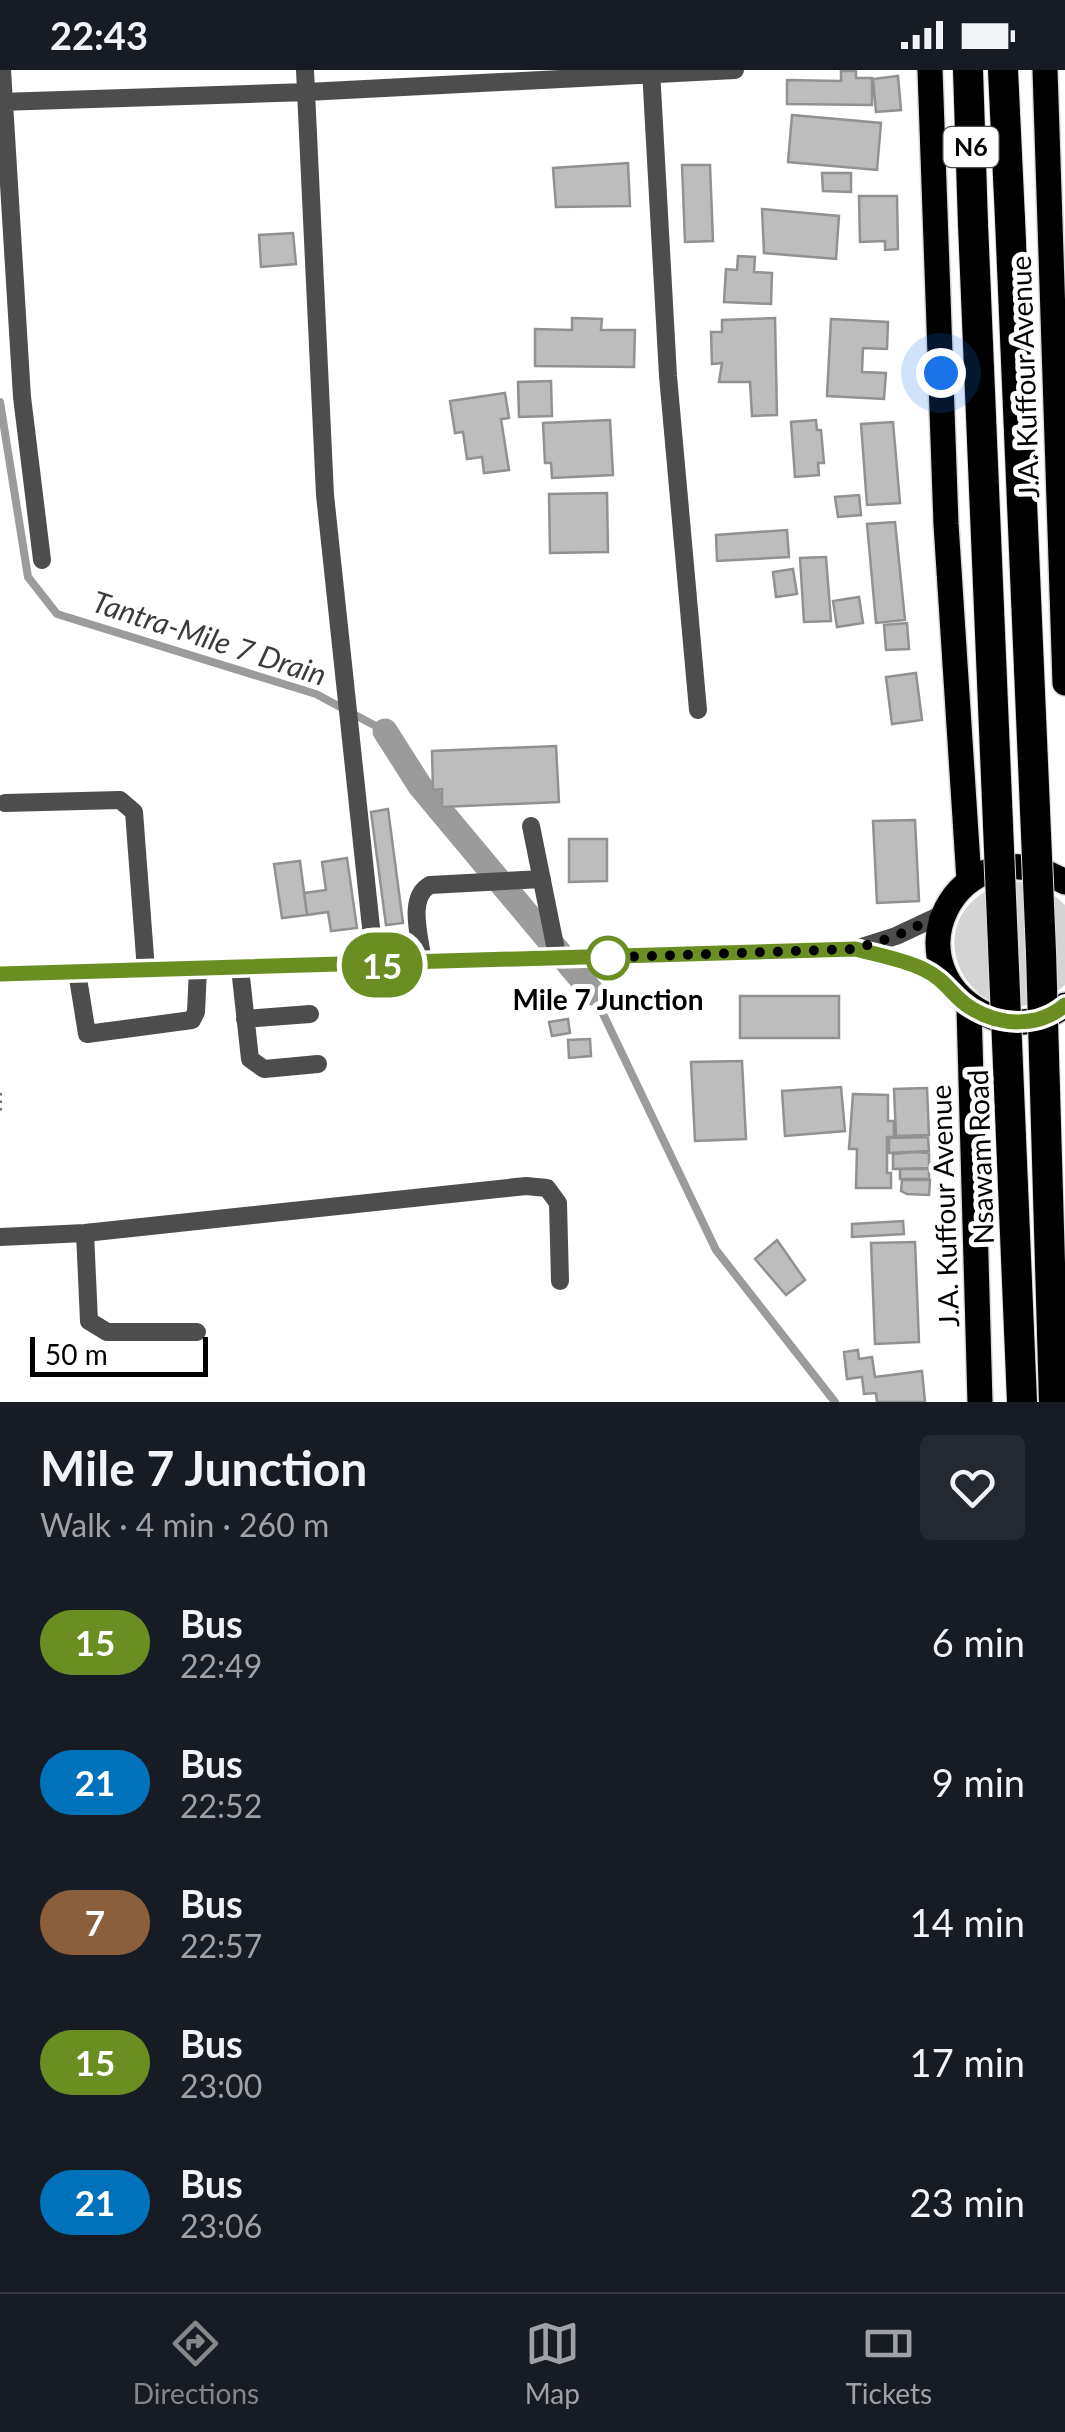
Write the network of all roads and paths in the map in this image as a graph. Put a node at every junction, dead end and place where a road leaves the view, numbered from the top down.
1 (2, 70) edge
2 (305, 70) edge
3 (736, 70) edge
4 (930, 70) edge
5 (968, 70) edge
6 (1003, 70) edge
7 (1045, 70) edge
8 (652, 73) edge
9 (306, 92) junction
10 (2, 102) edge
11 (1061, 448) edge
12 (42, 560) dead end
13 (1065, 683) edge
14 (698, 710) dead end
15 (6, 803) dead end
16 (532, 826) dead end
17 (542, 879) junction
18 (969, 880) junction
19 (1065, 882) edge
20 (943, 914) junction
21 (855, 949) junction
22 (558, 960) junction
23 (423, 964) junction
24 (375, 965) junction
25 (240, 968) junction
26 (198, 969) junction
27 (146, 970) junction
28 (77, 972) junction
29 (0, 974) edge
30 (948, 983) junction
31 (1065, 1005) edge
32 (969, 1008) junction
33 (310, 1014) dead end
34 (245, 1019) junction
35 (318, 1064) dead end
36 (0, 1094) edge
37 (0, 1112) edge
38 (85, 1233) junction
39 (0, 1237) edge
40 (560, 1281) dead end
41 (197, 1332) dead end
42 (980, 1402) edge
43 (1022, 1402) edge
44 (1054, 1402) edge

1 - 10 street
2 - 9 street
3 - 8 street
4 - 18 main road
5 - 43 highway, Nsawam Road / N6, bridge
6 - 44 highway, N6, bridge
7 - 11 main road, J.A. Kuffour Avenue
8 - 9 street
8 - 14 street
9 - 10 street
9 - 24 street
10 - 12 street
11 - 13 main road, J.A. Kuffour Avenue
15 - 27 street
16 - 17 street
17 - 22 street
17 - 23 street
18 - 19 main road
18 - 20 main road
20 - 21 street
20 - 30 main road
21 - 22 street
21 - 30 street
22 - 23 street
23 - 24 street
24 - 25 street
25 - 26 street
25 - 34 street
26 - 27 street
26 - 28 street
27 - 28 street
28 - 29 street
30 - 32 main road
31 - 32 main road
32 - 42 main road, J.A. Kuffour Avenue
33 - 34 street
34 - 35 street
36 - 37 path
38 - 39 street
38 - 40 street
38 - 41 street

